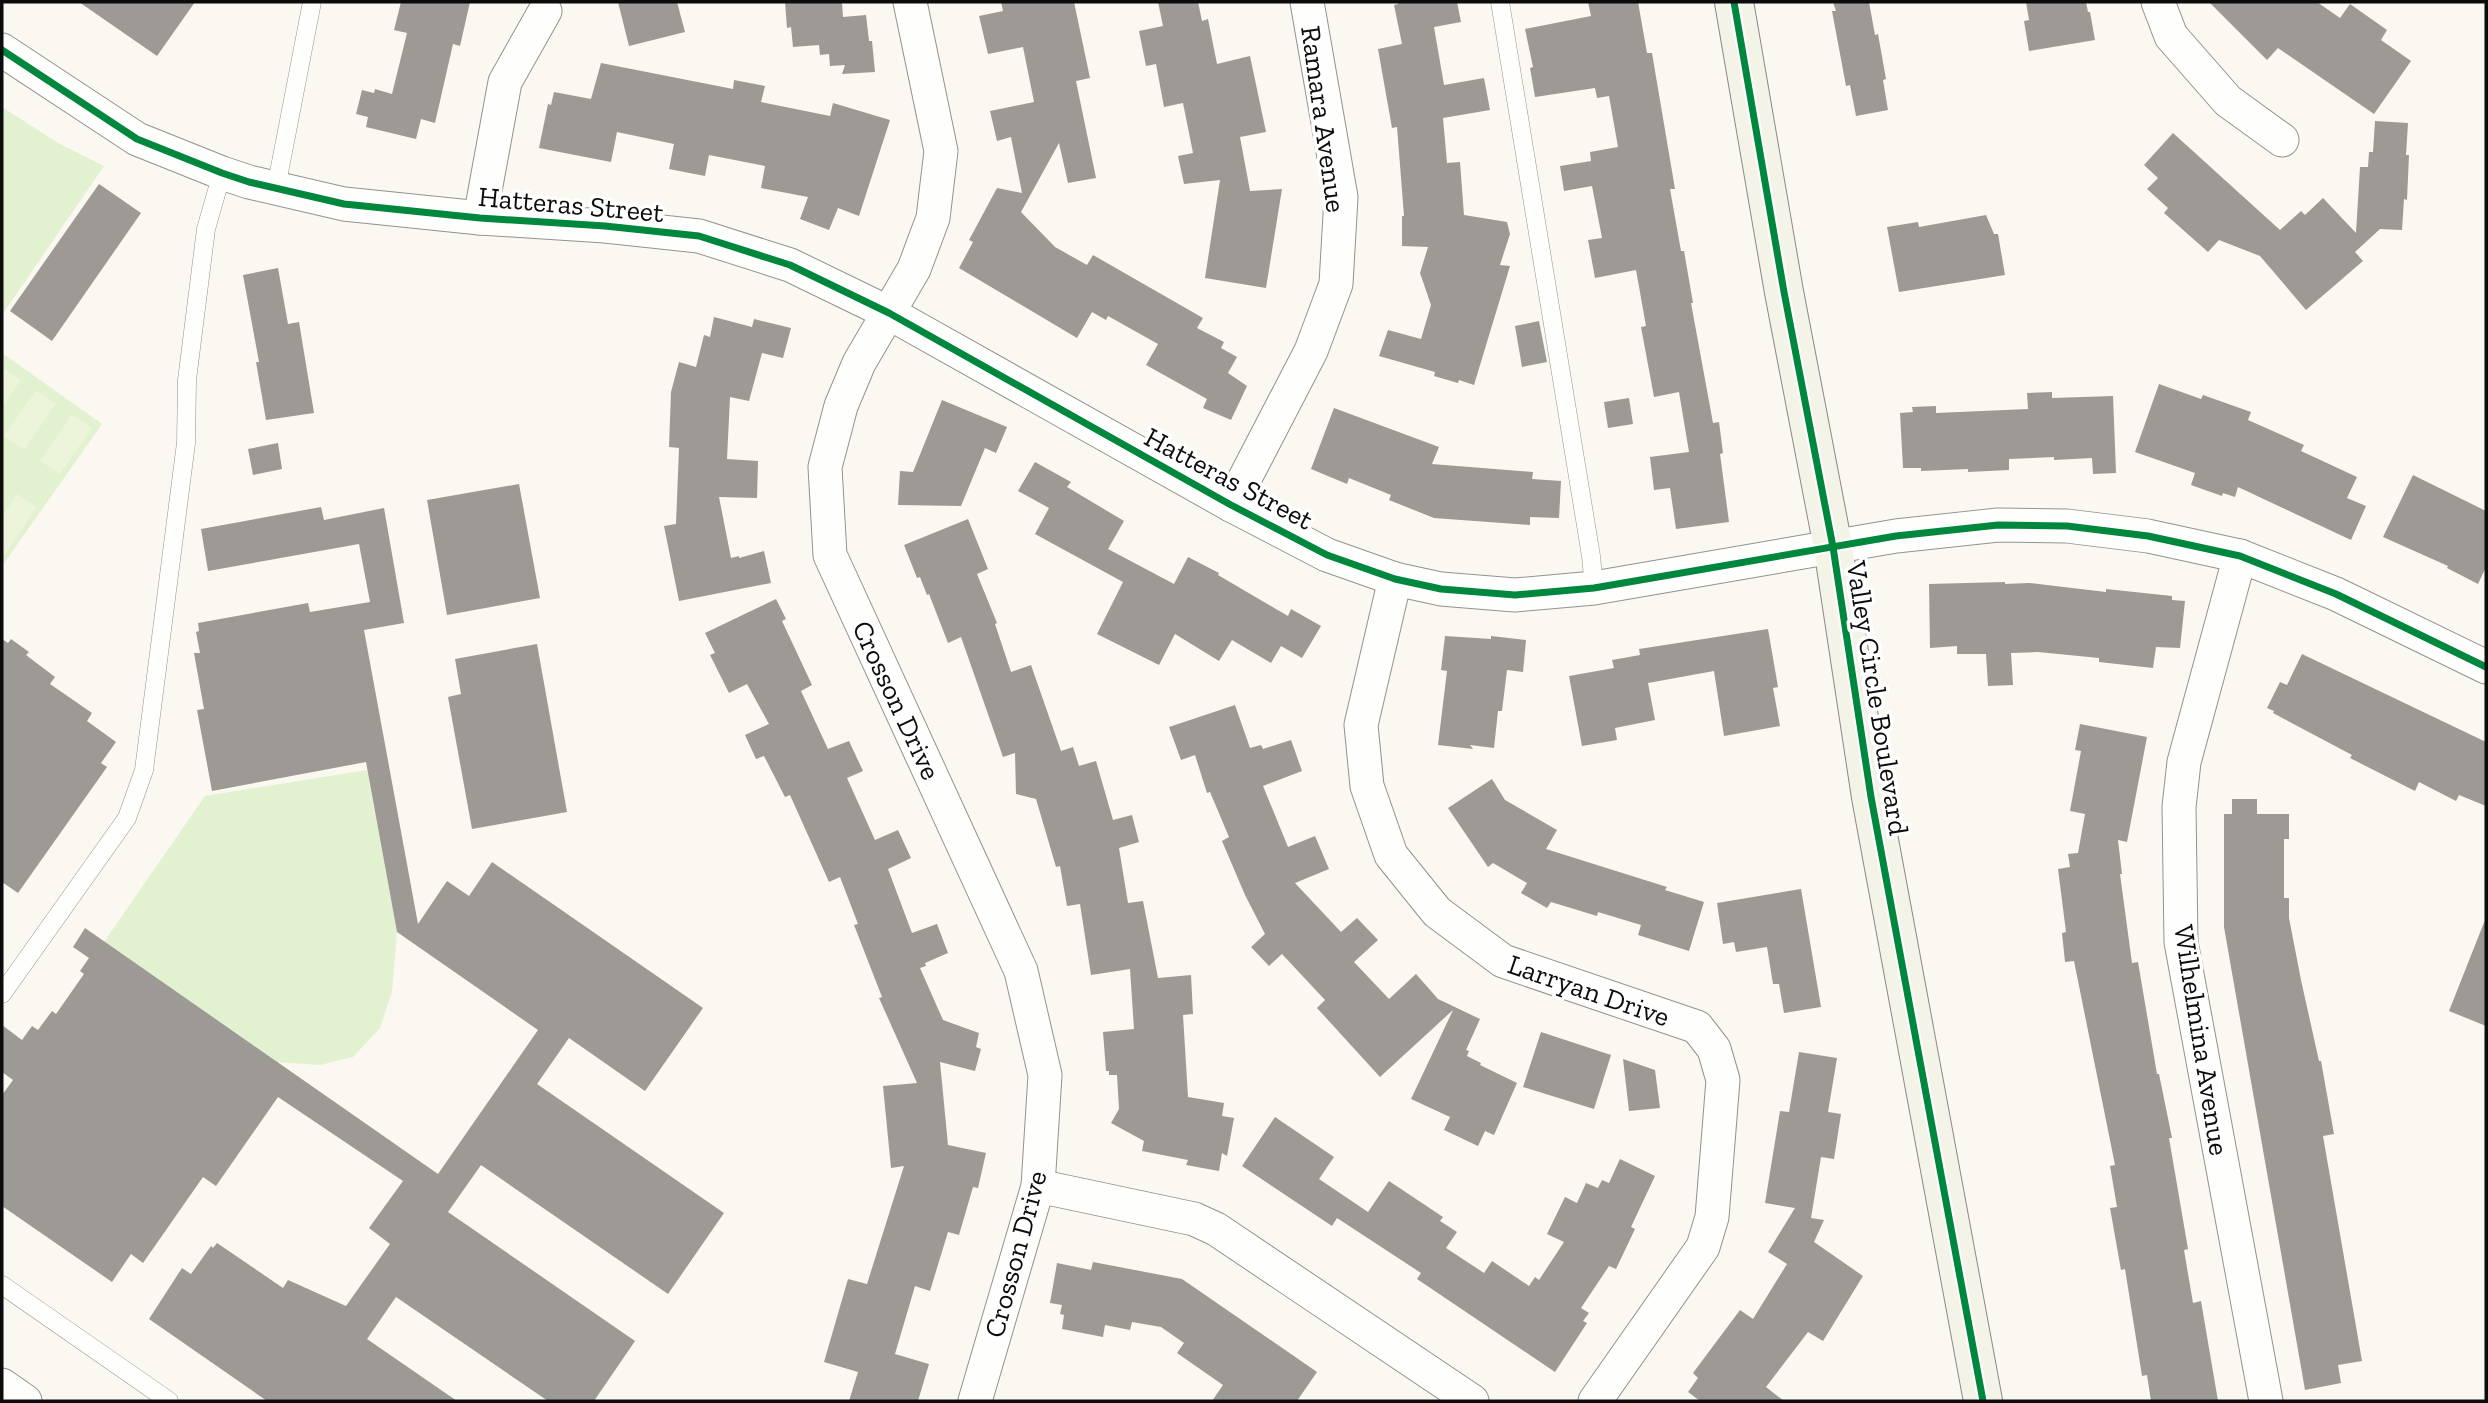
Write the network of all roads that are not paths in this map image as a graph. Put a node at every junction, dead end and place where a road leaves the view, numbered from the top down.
1 (312, 2) edge
2 (910, 2) edge
3 (1307, 2) edge
4 (1500, 2) edge
5 (1734, 2) edge
6 (2158, 2) edge
7 (545, 11) dead end
8 (2, 50) edge
9 (2282, 139) dead end
10 (222, 173) junction
11 (276, 188) junction
12 (480, 218) junction
13 (889, 313) junction
14 (1231, 505) junction
15 (1833, 547) junction
16 (2240, 556) junction
17 (1395, 579) junction
18 (1594, 588) junction
19 (2486, 667) edge
20 (2, 994) edge
21 (1038, 1186) junction
22 (2, 1285) edge
23 (2, 1385) edge
24 (25, 1401) edge
25 (169, 1401) edge
26 (975, 1401) edge
27 (1472, 1401) edge
28 (1595, 1401) edge
29 (1983, 1401) edge
30 (2266, 1401) edge

1 - 11 lane
2 - 13 street, Crosson Drive
3 - 14 street, Ramara Avenue
4 - 18 lane
5 - 15 main road, Valley Circle Boulevard
6 - 9 street
7 - 12 street
8 - 10 street, Hatteras Street
10 - 11 street, Hatteras Street
10 - 20 lane
11 - 12 street, Hatteras Street
12 - 13 street, Hatteras Street
13 - 14 street, Hatteras Street
13 - 21 street, Crosson Drive
14 - 17 street, Hatteras Street
15 - 16 street, Hatteras Street
15 - 18 street, Hatteras Street
15 - 29 main road, Valley Circle Boulevard
16 - 19 street, Hatteras Street
16 - 30 street, Wilhelmina Avenue
17 - 18 street, Hatteras Street
17 - 28 street, Larryan Drive
21 - 26 street, Crosson Drive
21 - 27 street
22 - 25 lane
23 - 24 street

